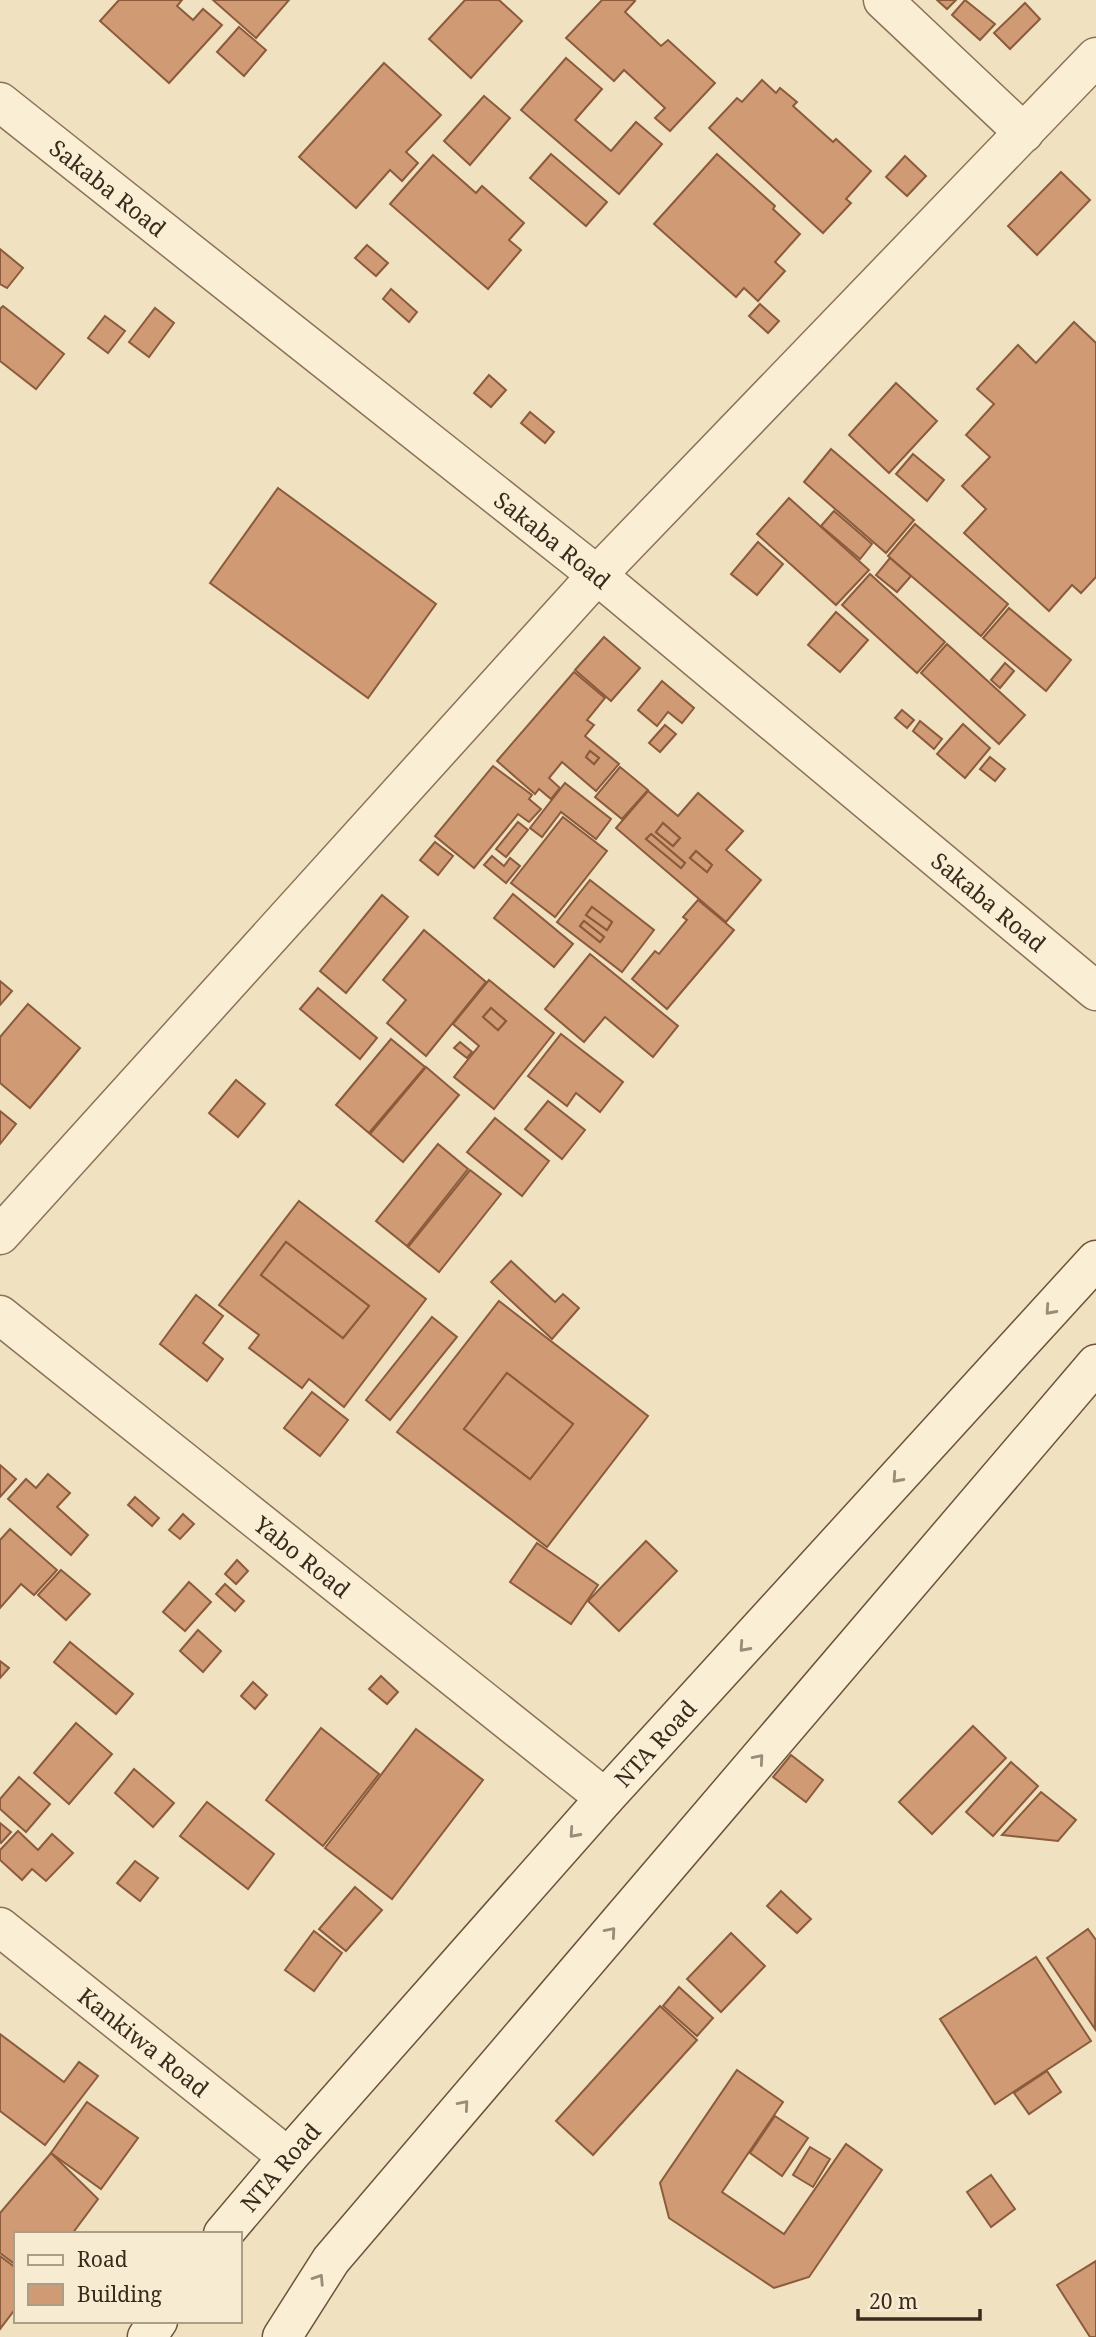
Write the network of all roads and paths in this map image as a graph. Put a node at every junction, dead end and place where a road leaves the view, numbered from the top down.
1 (883, 0) edge
2 (1096, 57) edge
3 (0, 102) edge
4 (1024, 133) junction
5 (597, 575) junction
6 (1096, 991) edge
7 (0, 1235) edge
8 (1096, 1260) edge
9 (0, 1315) edge
10 (1096, 1364) edge
11 (606, 1798) junction
12 (0, 1927) edge
13 (288, 2157) junction
14 (225, 2232) edge
15 (282, 2337) edge

1 - 4 street
2 - 4 street
3 - 5 street, Sakaba Road
4 - 5 street
5 - 6 street, Sakaba Road
5 - 7 street
8 -> 11 street, NTA Road
9 - 11 street, Yabo Road
15 -> 10 street
11 -> 13 street, NTA Road
12 - 13 street, Kankiwa Road
13 - 14 street, NTA Road

